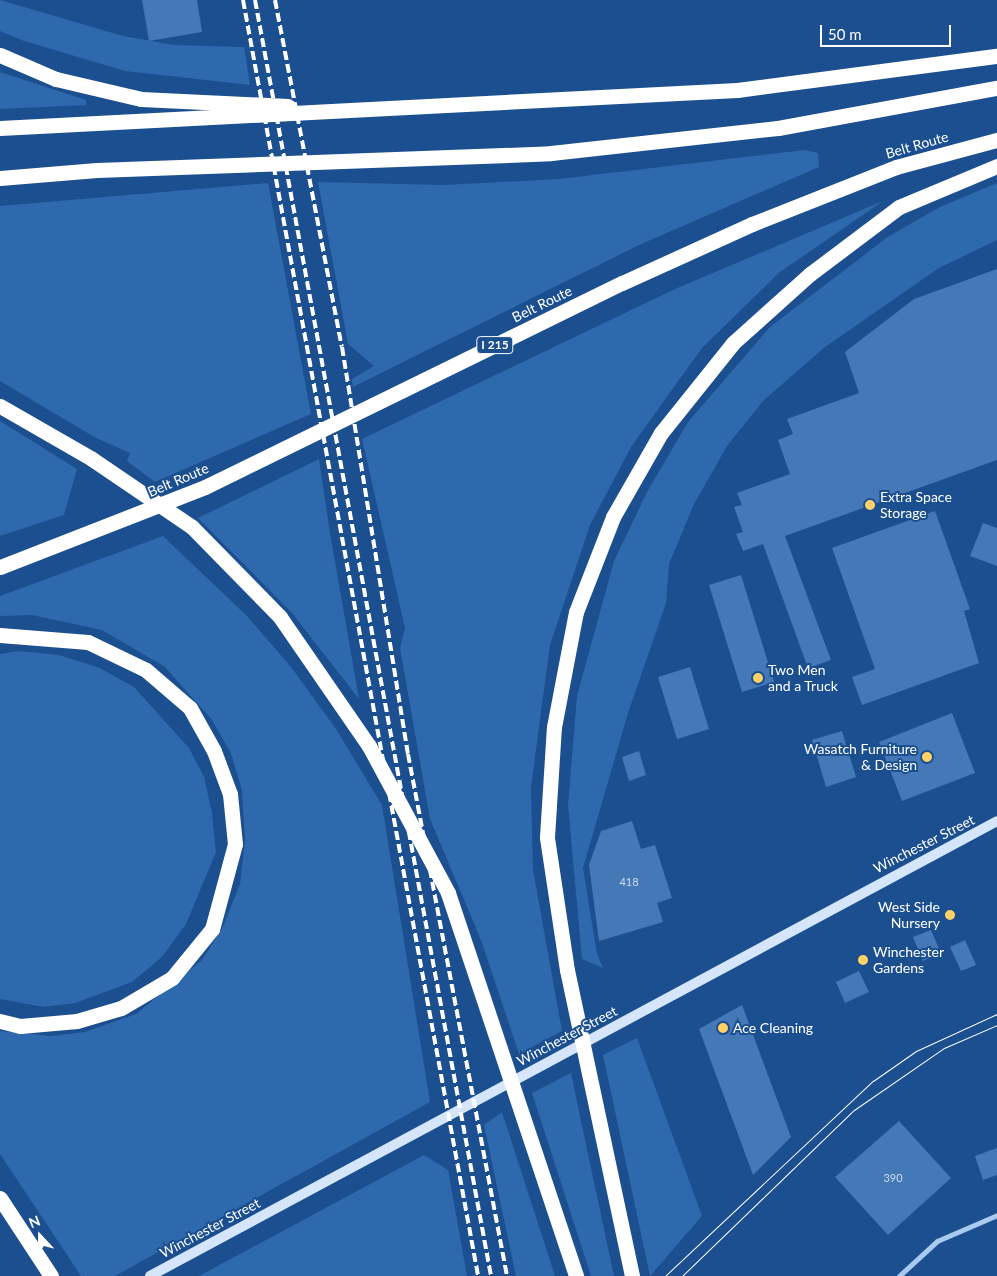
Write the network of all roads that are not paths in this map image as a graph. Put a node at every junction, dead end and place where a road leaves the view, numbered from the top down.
1 (0, 55) edge
2 (997, 56) edge
3 (997, 88) edge
4 (419, 107) junction
5 (0, 128) edge
6 (997, 140) edge
7 (997, 166) edge
8 (0, 178) edge
9 (0, 406) edge
10 (0, 567) edge
11 (0, 635) edge
12 (997, 821) edge
13 (0, 1020) edge
14 (0, 1198) edge
15 (997, 1215) edge
16 (51, 1276) edge
17 (150, 1276) edge
18 (576, 1276) edge
19 (632, 1276) edge
20 (899, 1276) edge

1 - 4 highway
2 - 4 highway
3 - 8 highway
4 - 5 highway
6 - 10 highway, Belt Route / I 215
7 - 19 highway, bridge
9 - 18 highway, bridge
11 - 13 highway
12 - 17 main road, Winchester Street
14 - 16 highway
15 - 20 street

